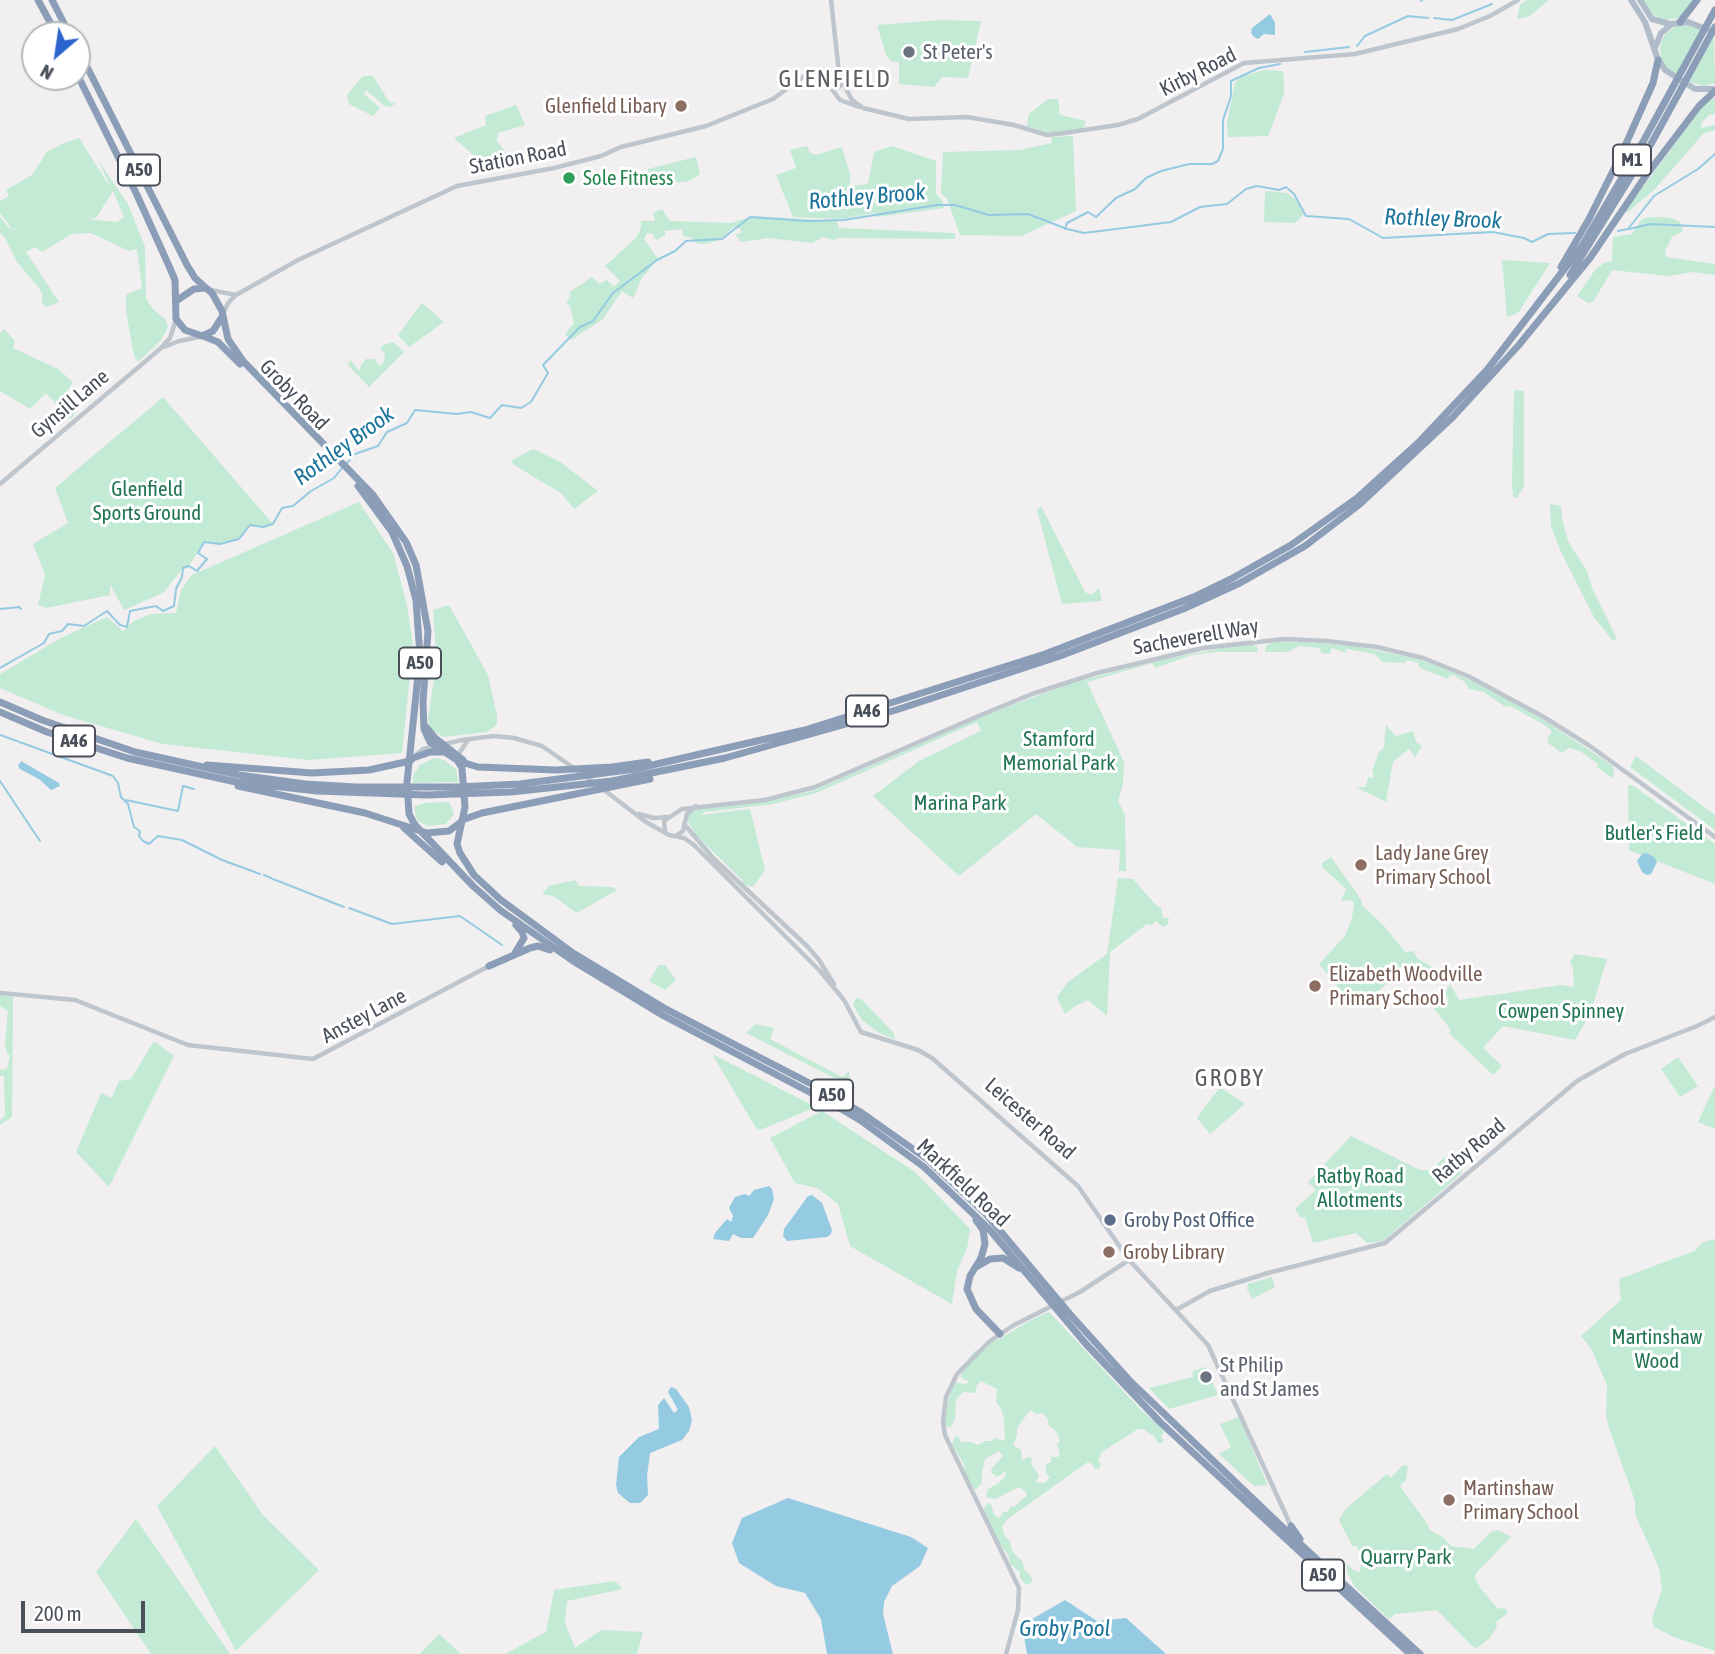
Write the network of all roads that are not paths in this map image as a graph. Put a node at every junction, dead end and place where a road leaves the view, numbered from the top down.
1 (38, 0) edge
2 (52, 0) edge
3 (831, 0) edge
4 (1517, 0) edge
5 (1631, 0) edge
6 (1640, 0) edge
7 (1697, 0) edge
8 (1715, 10) edge
9 (49, 21) edge
10 (63, 21) edge
11 (1679, 22) junction
12 (1670, 24) junction
13 (1715, 27) edge
14 (1715, 33) edge
15 (1655, 50) junction
16 (836, 60) junction
17 (1658, 60) junction
18 (828, 70) junction
19 (814, 72) junction
20 (839, 73) junction
21 (91, 75) edge
22 (824, 76) junction
23 (842, 83) junction
24 (830, 87) junction
25 (1715, 90) edge
26 (85, 91) edge
27 (847, 94) junction
28 (850, 105) junction
29 (863, 108) junction
30 (206, 288) junction
31 (236, 295) junction
32 (176, 301) junction
33 (1540, 304) junction
34 (1549, 308) junction
35 (223, 315) junction
36 (176, 319) junction
37 (202, 336) junction
38 (160, 349) junction
39 (336, 461) junction
40 (353, 478) junction
41 (0, 484) edge
42 (0, 702) edge
43 (0, 712) edge
44 (78, 733) junction
45 (469, 739) junction
46 (440, 748) junction
47 (457, 758) junction
48 (725, 758) junction
49 (685, 759) junction
50 (411, 760) junction
51 (151, 764) junction
52 (697, 806) junction
53 (635, 812) junction
54 (669, 817) junction
55 (462, 821) junction
56 (394, 822) junction
57 (684, 823) junction
58 (420, 831) junction
59 (666, 833) junction
60 (677, 836) junction
61 (1715, 837) edge
62 (502, 912) junction
63 (514, 953) junction
64 (819, 960) junction
65 (573, 961) junction
66 (813, 964) junction
67 (489, 966) joint
68 (822, 970) junction
69 (0, 993) edge
70 (1715, 1017) edge
71 (968, 1207) junction
72 (1129, 1260) junction
73 (976, 1267) junction
74 (1027, 1274) junction
75 (1048, 1293) junction
76 (1176, 1310) junction
77 (1066, 1315) junction
78 (1000, 1334) junction
79 (1291, 1525) joint
80 (1317, 1559) junction
81 (1006, 1654) edge
82 (1409, 1654) edge
83 (1420, 1654) edge

1 - 9 highway
2 - 10 highway
3 - 16 street
4 - 29 street, Kirby Road
5 - 15 main road
6 - 12 main road
7 - 11 highway
8 - 33 highway, M1
11 - 12 main road
11 - 14 main road
12 - 15 main road
13 - 34 highway, M1
15 - 17 main road
16 - 18 street
16 - 20 street
17 - 25 main road
17 - 33 highway
18 - 19 street, Station Road
18 - 20 street
18 - 22 street
19 - 22 street
19 - 31 street, Station Road
20 - 23 street
21 - 30 highway, A50
22 - 24 street
23 - 24 street
23 - 27 street
24 - 28 street
25 - 34 highway
26 - 32 highway, A50
27 - 28 street
27 - 29 street
28 - 29 street, Kirby Road
30 - 31 street
30 - 32 highway
30 - 35 highway, A50
31 - 35 street, Station Road
32 - 36 highway, A50
33 - 49 highway, A46
34 - 48 highway, A46
35 - 37 highway
35 - 39 highway, Groby Road / A50
36 - 37 highway, A50
36 - 38 street, Gynsill Lane
37 - 38 street, Gynsill Lane
37 - 39 highway, Groby Road / A50
38 - 41 street, Gynsill Lane
39 - 40 highway, Groby Road / A50
40 - 46 highway, Groby Road / A50
40 - 50 highway, Groby Road / A50
42 - 44 highway, A46
43 - 51 highway, A46
44 - 49 highway, A46
44 - 50 highway
45 - 46 street
45 - 47 street
45 - 53 street
46 - 47 highway
46 - 50 highway
47 - 49 highway
47 - 55 highway
48 - 51 highway, A46
48 - 55 highway
50 - 58 highway
51 - 56 highway
52 - 54 street, Sacheverell Way
52 - 57 street
52 - 61 street, Sacheverell Way
53 - 54 street
53 - 59 street
54 - 57 street
54 - 59 street
55 - 58 highway
55 - 75 highway, Markfield Road / A50
56 - 58 highway
56 - 62 highway
57 - 60 street
57 - 64 street, Leicester Road
58 - 62 highway, Markfield Road / A50
59 - 60 street
60 - 66 street, Leicester Road
62 - 63 highway
62 - 65 highway, Markfield Road / A50
63 - 65 highway
63 - 67 highway
64 - 66 street
64 - 68 street, Leicester Road
65 - 71 highway, Markfield Road / A50
66 - 68 street, Leicester Road
67 - 69 street, Anstey Lane
68 - 72 street, Leicester Road
70 - 76 street, Ratby Road
71 - 73 highway
71 - 74 highway, Markfield Road / A50
72 - 76 street, Leicester Road
72 - 78 street
73 - 74 highway
73 - 78 highway
74 - 75 highway, Markfield Road / A50
75 - 77 highway, Markfield Road / A50
76 - 79 street
77 - 80 highway, Markfield Road / A50
77 - 82 highway, Markfield Road / A50
78 - 81 street
79 - 80 highway
80 - 83 highway, Markfield Road / A50

